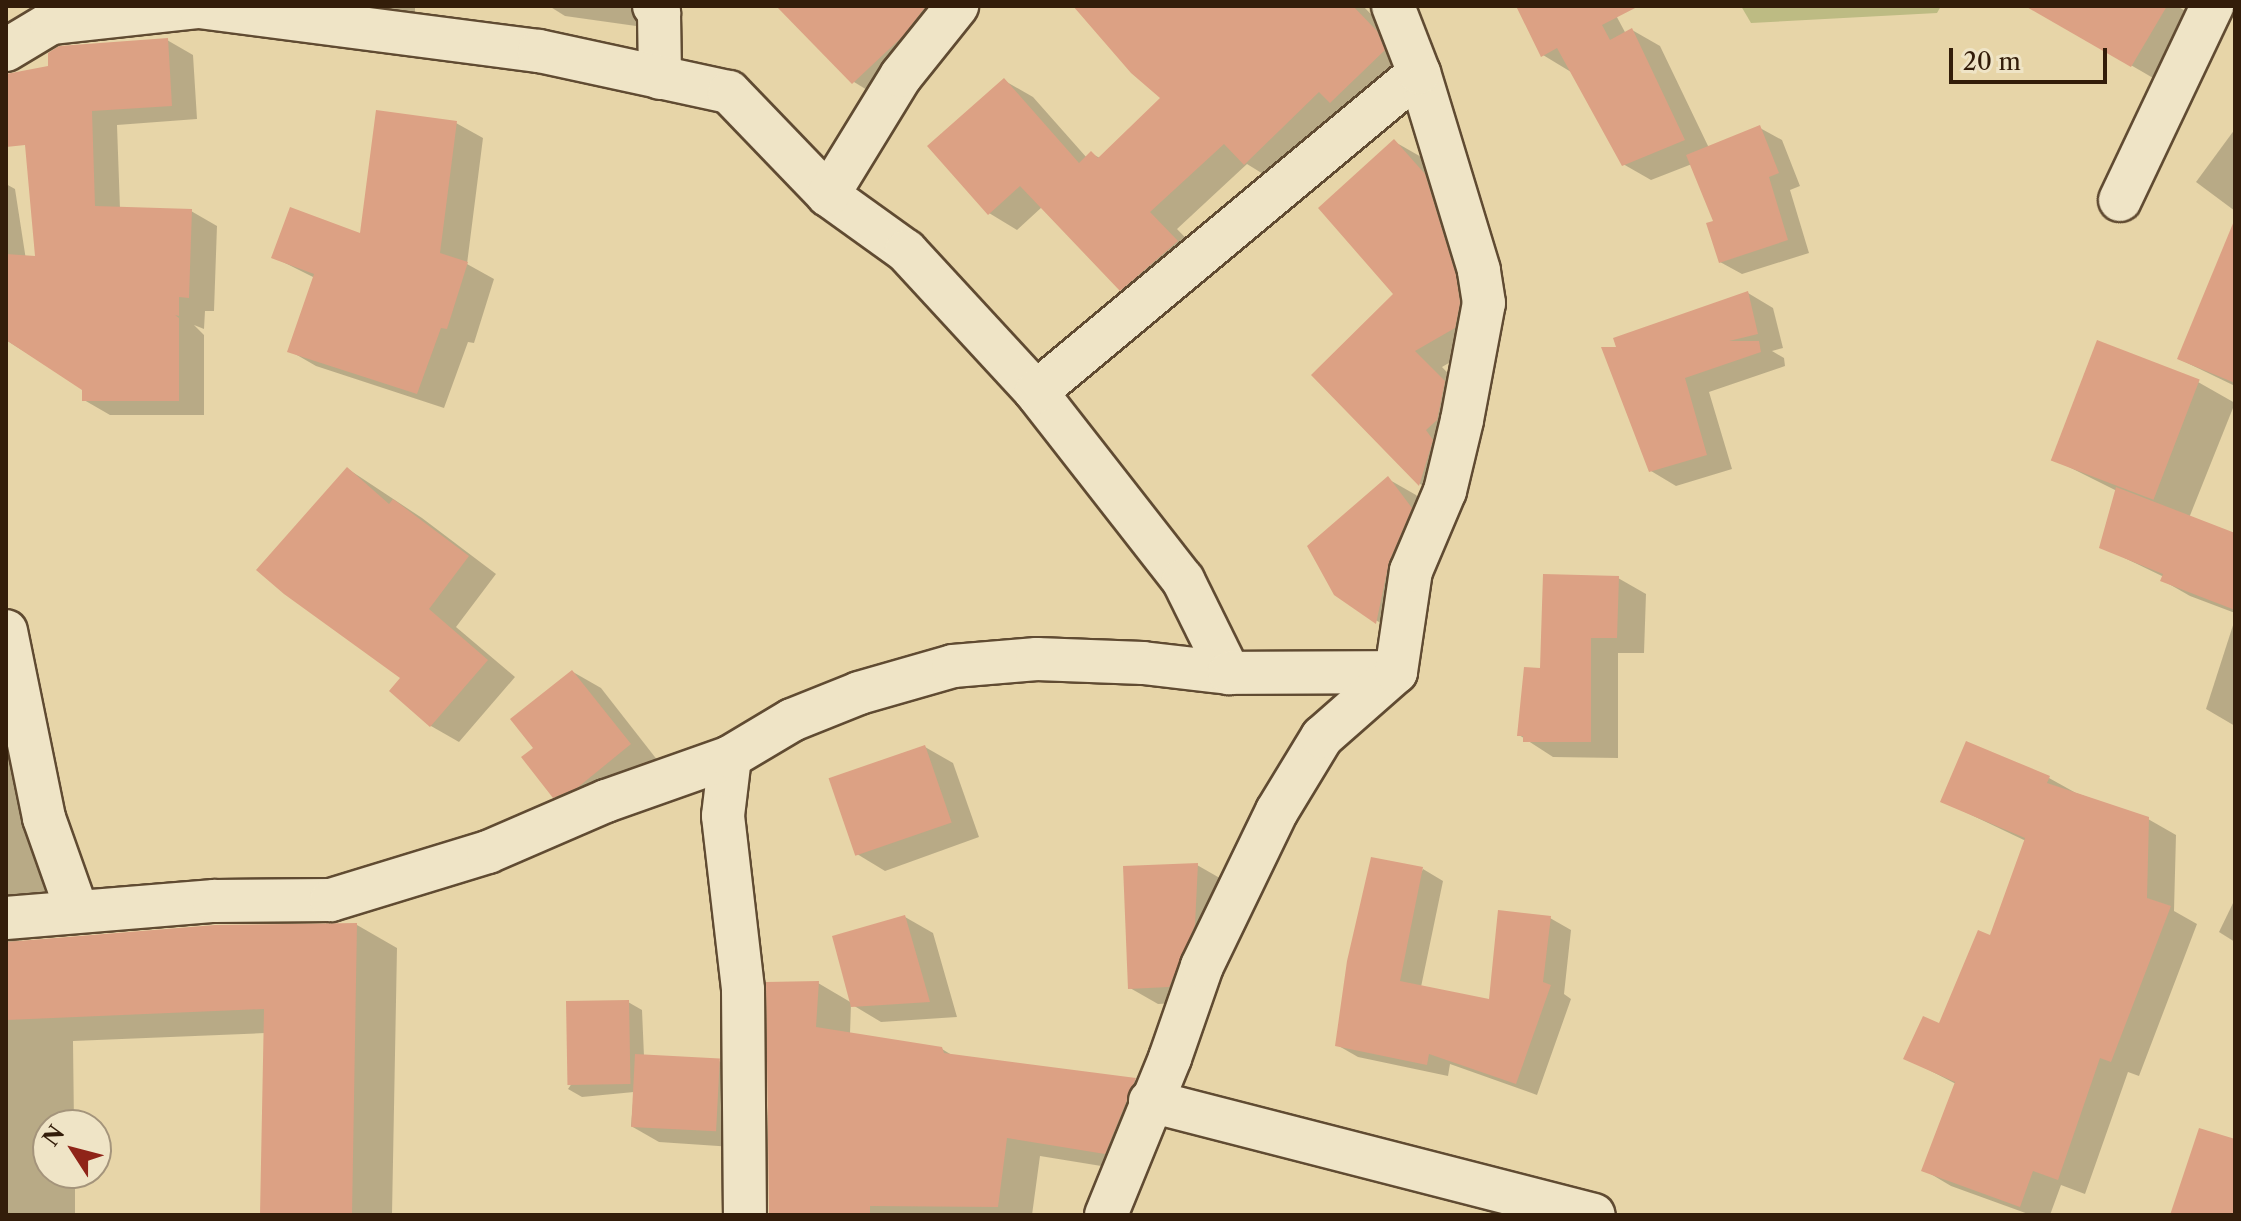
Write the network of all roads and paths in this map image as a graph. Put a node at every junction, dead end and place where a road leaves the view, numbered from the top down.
1 (654, 6) edge
2 (957, 6) edge
3 (1393, 6) edge
4 (2212, 6) edge
5 (6, 50) edge
6 (1419, 73) junction
7 (660, 78) junction
8 (828, 195) junction
9 (2120, 200) dead end
10 (1036, 392) junction
11 (6, 631) edge
12 (1396, 672) junction
13 (1229, 673) junction
14 (730, 757) junction
15 (77, 911) junction
16 (6, 918) edge
17 (1150, 1101) junction
18 (745, 1215) edge
19 (1106, 1215) edge
20 (1594, 1215) edge

1 - 7 street
2 - 8 street
3 - 6 street
4 - 9 street
5 - 7 street
6 - 10 street
6 - 12 street
7 - 8 street
8 - 10 street
10 - 13 street
11 - 15 street
12 - 13 street
12 - 17 street
13 - 14 street
14 - 15 street
14 - 18 street
15 - 16 street
17 - 19 street
17 - 20 street

